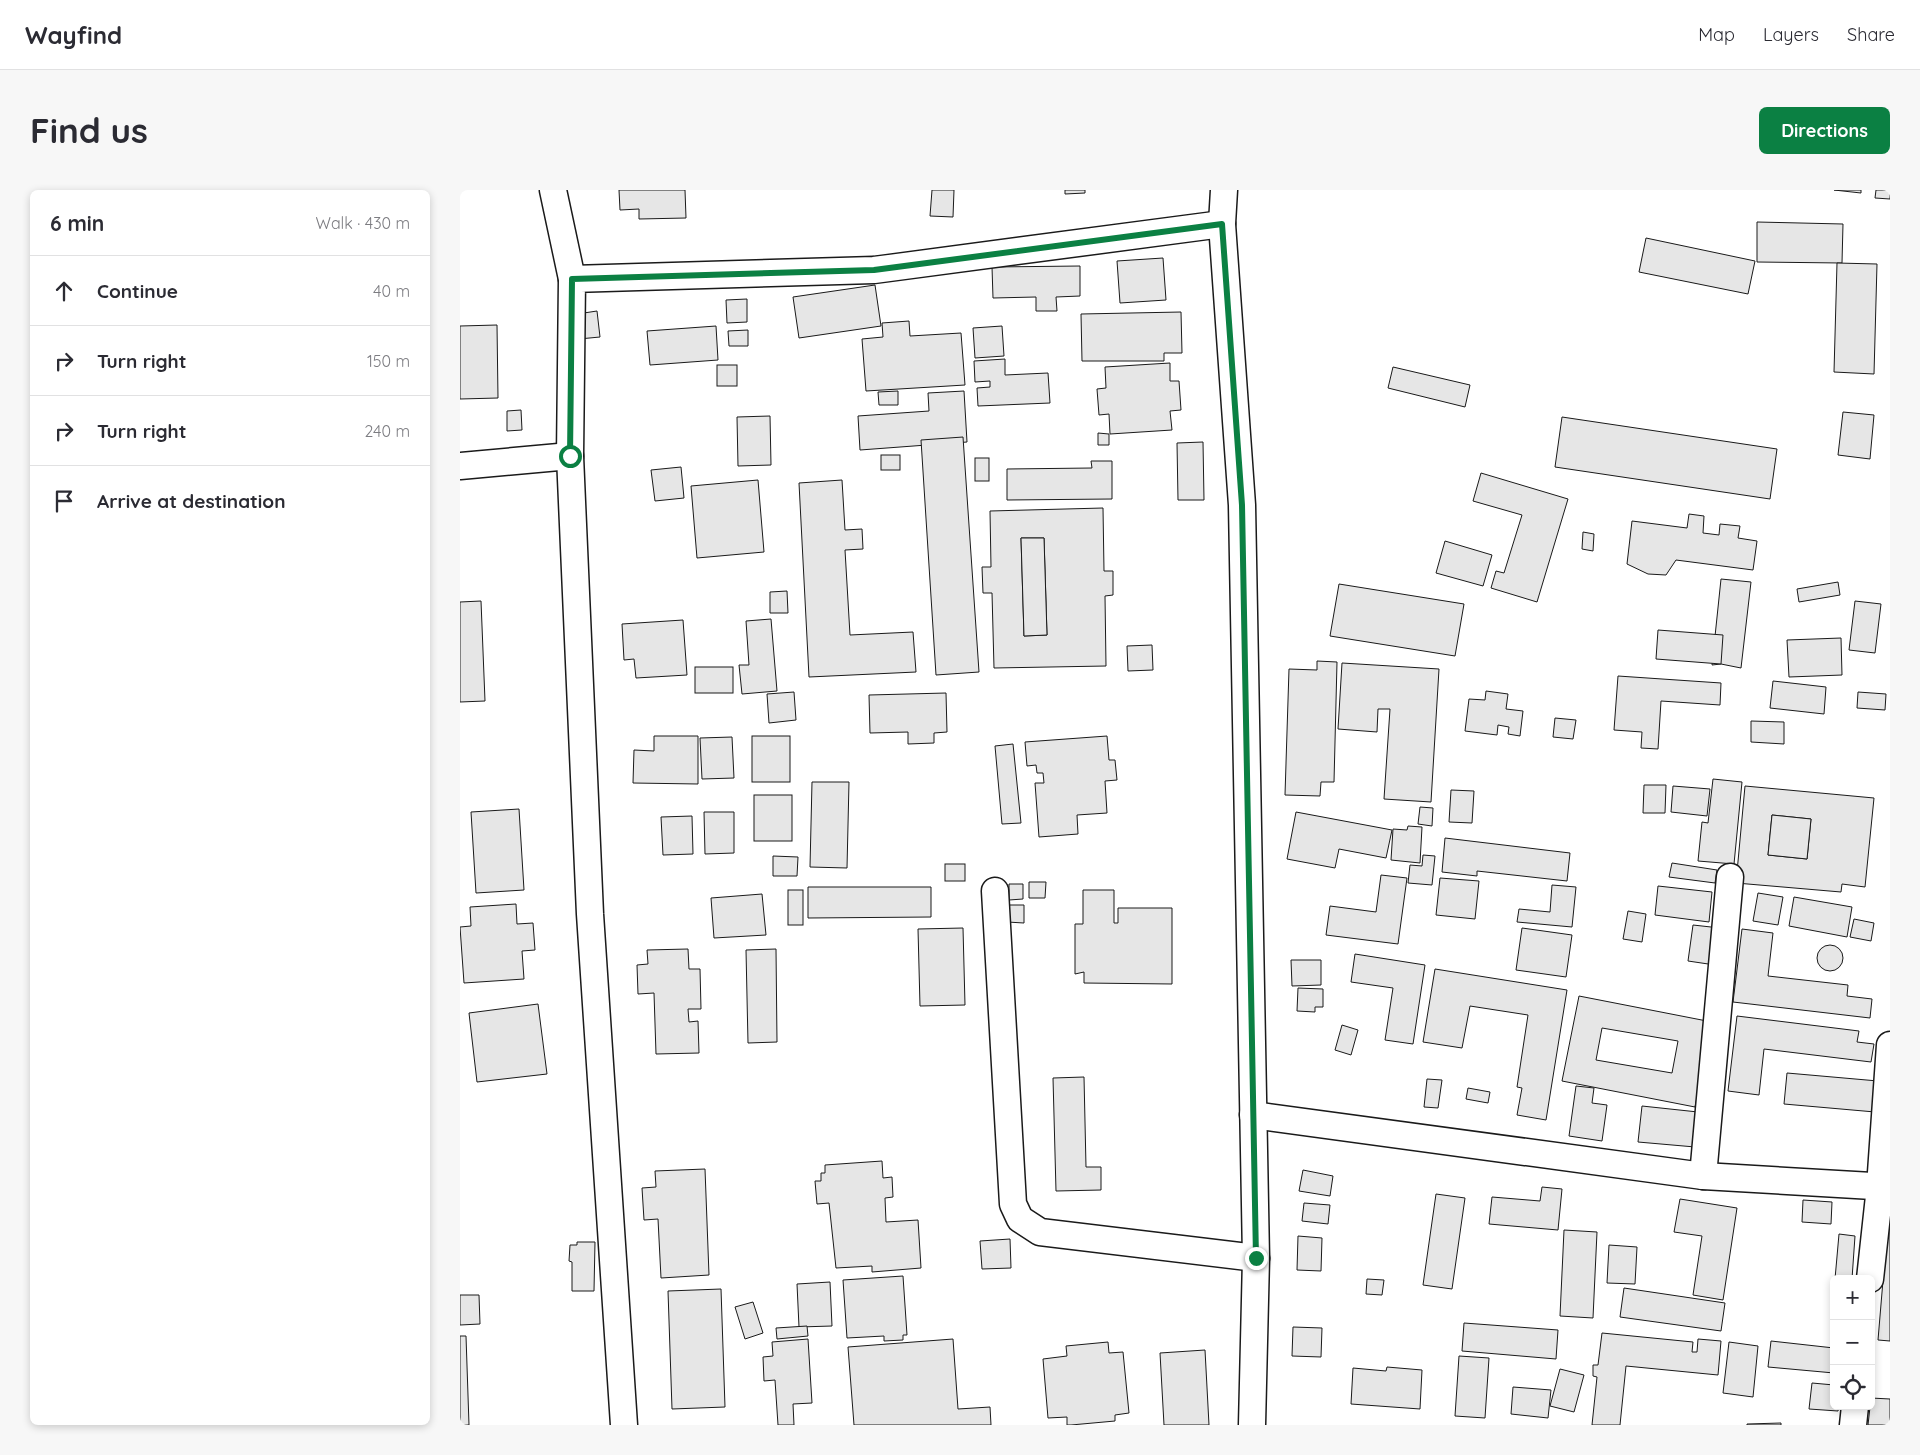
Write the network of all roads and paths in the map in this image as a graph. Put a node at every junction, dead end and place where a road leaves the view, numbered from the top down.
1 (553, 190) edge
2 (1224, 190) edge
3 (1222, 224) junction
4 (572, 279) junction
5 (570, 456) junction
6 (460, 466) edge
7 (1730, 877) dead end
8 (995, 891) dead end
9 (1890, 1045) edge
10 (1253, 1115) junction
11 (1702, 1176) junction
12 (1885, 1187) edge
13 (1256, 1258) junction
14 (1871, 1275) edge
15 (1855, 1410) edge
16 (624, 1425) edge
17 (1252, 1425) edge
18 (1853, 1425) edge

1 - 4 street
2 - 3 street
3 - 4 street
3 - 10 street
4 - 5 street
5 - 6 street
5 - 16 street
7 - 11 street
8 - 13 street
9 - 12 street
10 - 11 street
10 - 13 street
11 - 12 street
12 - 14 street
13 - 17 street
15 - 18 street

